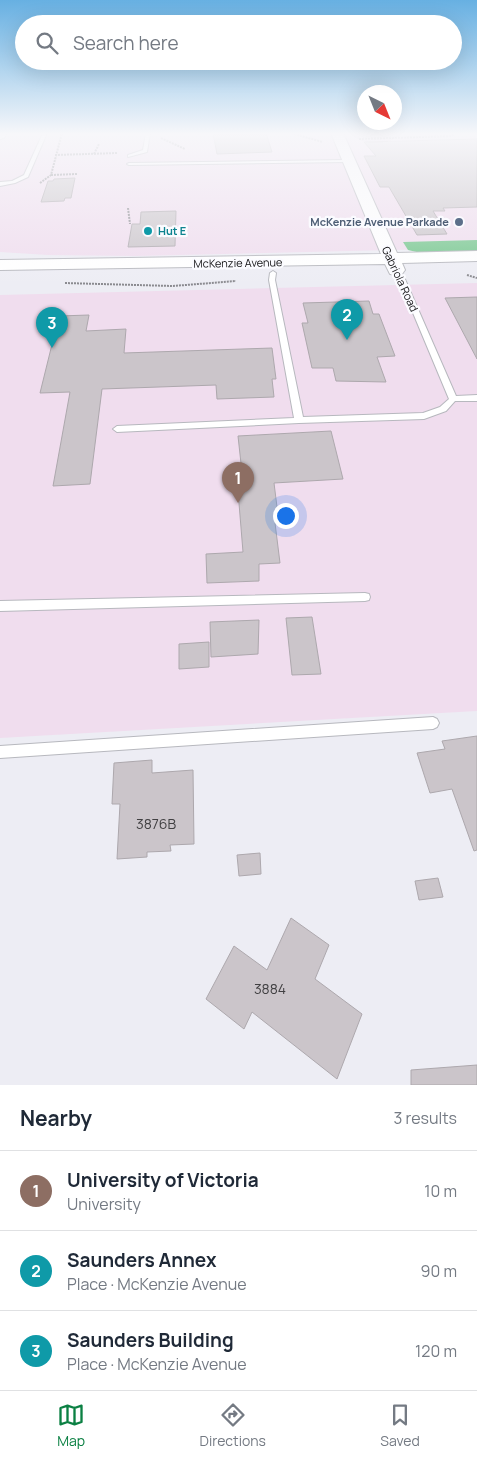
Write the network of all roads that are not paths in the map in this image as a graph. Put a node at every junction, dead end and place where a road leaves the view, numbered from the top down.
1 (357, 184) edge
2 (477, 256) edge
3 (393, 264) junction
4 (0, 265) edge
5 (472, 272) edge
6 (0, 273) edge
7 (273, 273) junction
8 (453, 398) junction
9 (477, 398) edge
10 (299, 420) junction
11 (117, 429) dead end
12 (365, 597) dead end
13 (0, 606) edge
14 (433, 723) dead end
15 (0, 752) edge

1 - 3 main road, Gabriola Road
2 - 3 main road, McKenzie Avenue
3 - 4 main road, McKenzie Avenue
3 - 5 main road, McKenzie Avenue
3 - 7 main road, McKenzie Avenue
3 - 8 lane, Gabriola Road
6 - 7 main road, McKenzie Avenue
7 - 10 lane
8 - 9 lane
8 - 10 lane
10 - 11 lane
12 - 13 lane
14 - 15 lane

